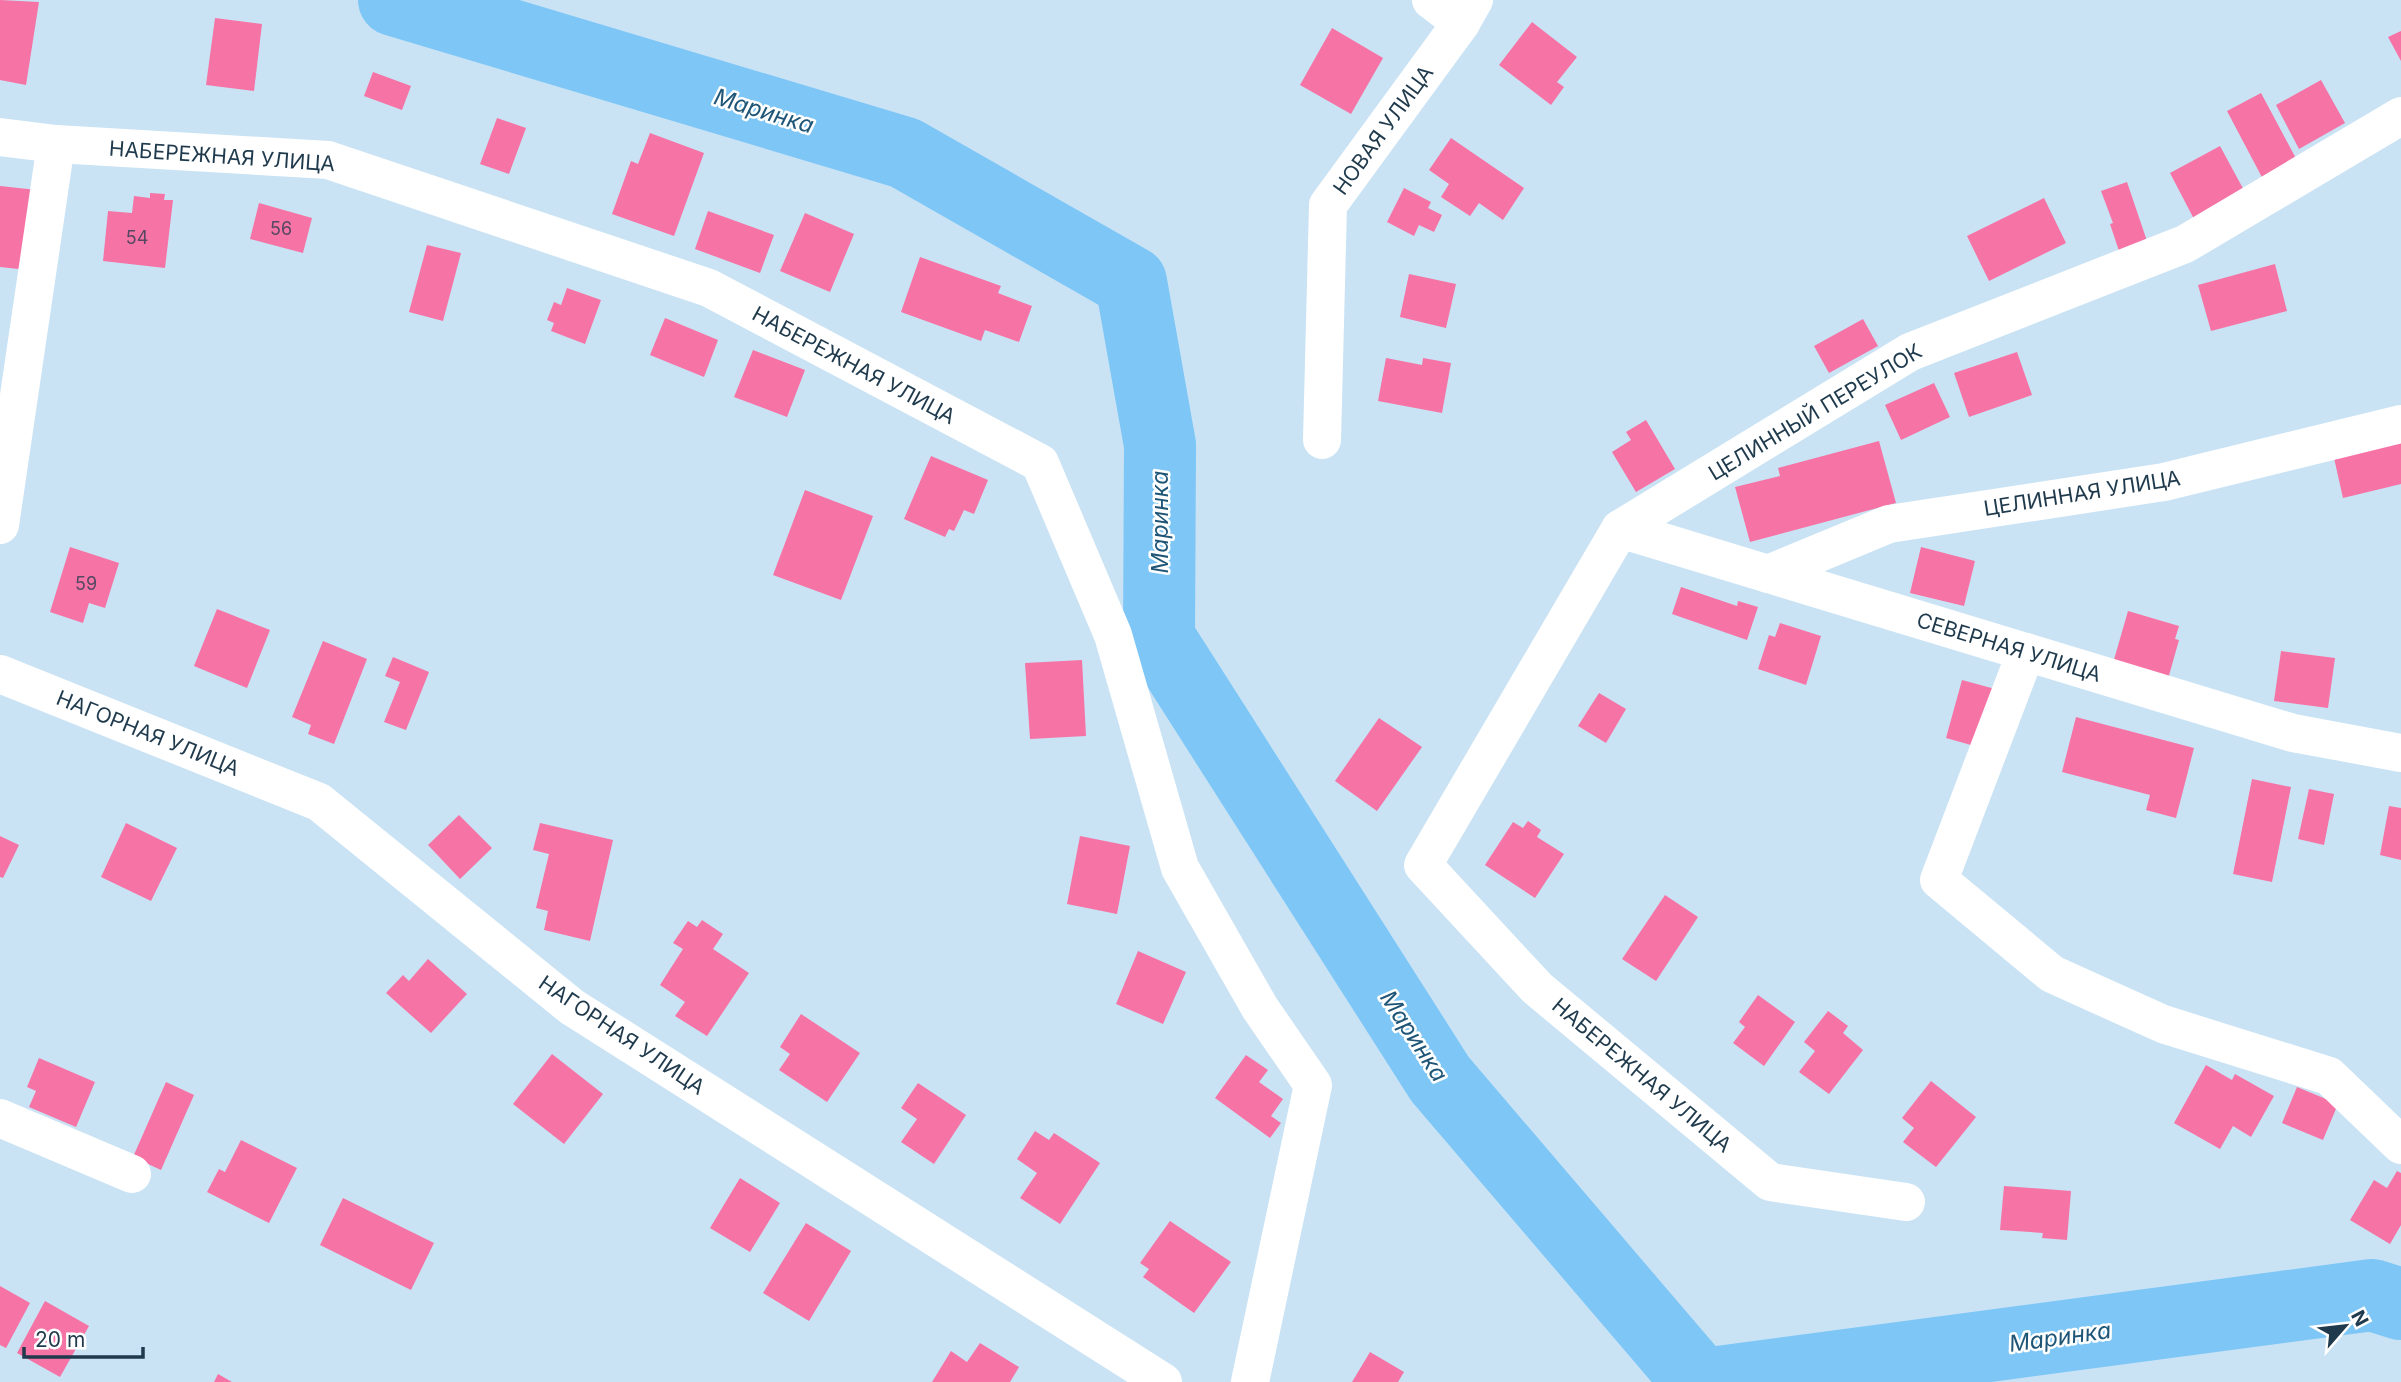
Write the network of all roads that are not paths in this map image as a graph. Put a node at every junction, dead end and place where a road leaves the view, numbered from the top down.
1 (1431, 0) edge
2 (1468, 12) edge
3 (2401, 116) edge
4 (0, 137) edge
5 (56, 144) junction
6 (2401, 424) edge
7 (1322, 440) dead end
8 (0, 525) edge
9 (1620, 529) junction
10 (1768, 574) junction
11 (2026, 652) junction
12 (0, 674) edge
13 (2401, 753) edge
14 (1423, 865) joint
15 (0, 1118) edge
16 (2401, 1145) edge
17 (132, 1174) dead end
18 (1906, 1202) dead end
19 (1163, 1382) edge
20 (1250, 1382) edge

1 - 2 street
2 - 7 street, НОВАЯ УЛИЦА
3 - 9 street, ЦЕЛИННЫЙ ПЕРЕУЛОК
4 - 5 street, НАБЕРЕЖНАЯ УЛИЦА
5 - 8 street
5 - 20 street, НАБЕРЕЖНАЯ УЛИЦА
6 - 10 street, ЦЕЛИННАЯ УЛИЦА
9 - 10 street, СЕВЕРНАЯ УЛИЦА
9 - 14 street, ЦЕЛИННЫЙ ПЕРЕУЛОК
10 - 11 street, СЕВЕРНАЯ УЛИЦА
11 - 13 street, СЕВЕРНАЯ УЛИЦА
11 - 16 street
12 - 19 street, НАГОРНАЯ УЛИЦА
14 - 18 street, НАБЕРЕЖНАЯ УЛИЦА
15 - 17 street

